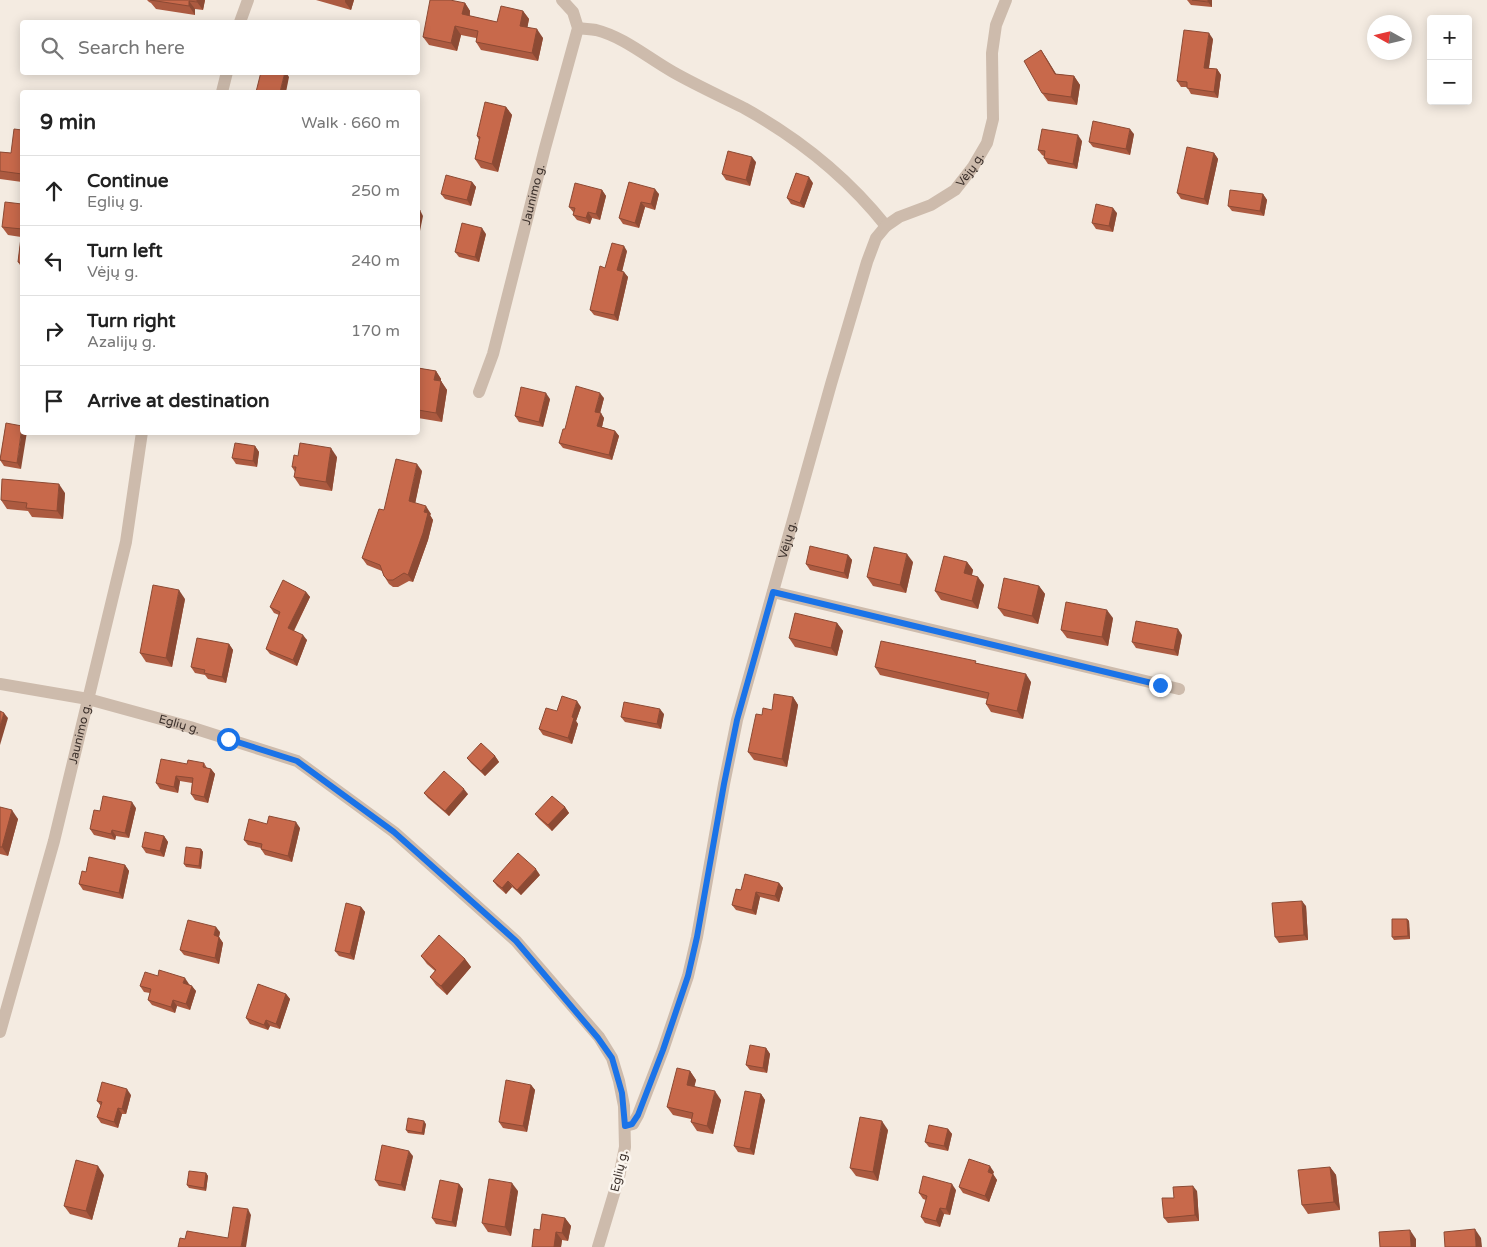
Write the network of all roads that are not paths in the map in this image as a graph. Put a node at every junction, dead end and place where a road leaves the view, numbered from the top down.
1 (248, 0) edge
2 (562, 0) edge
3 (1006, 0) edge
4 (241, 20) edge
5 (578, 28) junction
6 (226, 75) edge
7 (222, 90) edge
8 (886, 226) junction
9 (479, 392) dead end
10 (142, 435) edge
11 (773, 592) junction
12 (0, 684) edge
13 (1179, 689) dead end
14 (88, 699) junction
15 (0, 1032) edge
16 (625, 1126) junction
17 (598, 1247) edge

1 - 4 street
2 - 5 street
3 - 8 street, Vėjų g.
5 - 8 street
5 - 9 street, Jaunimo g.
6 - 7 street
8 - 11 street, Vėjų g.
10 - 14 street, Jaunimo g.
11 - 13 street
11 - 16 street, Vėjų g.
12 - 14 street, Eglių g.
14 - 15 street, Jaunimo g.
14 - 16 street, Eglių g.
16 - 17 street, Eglių g.

